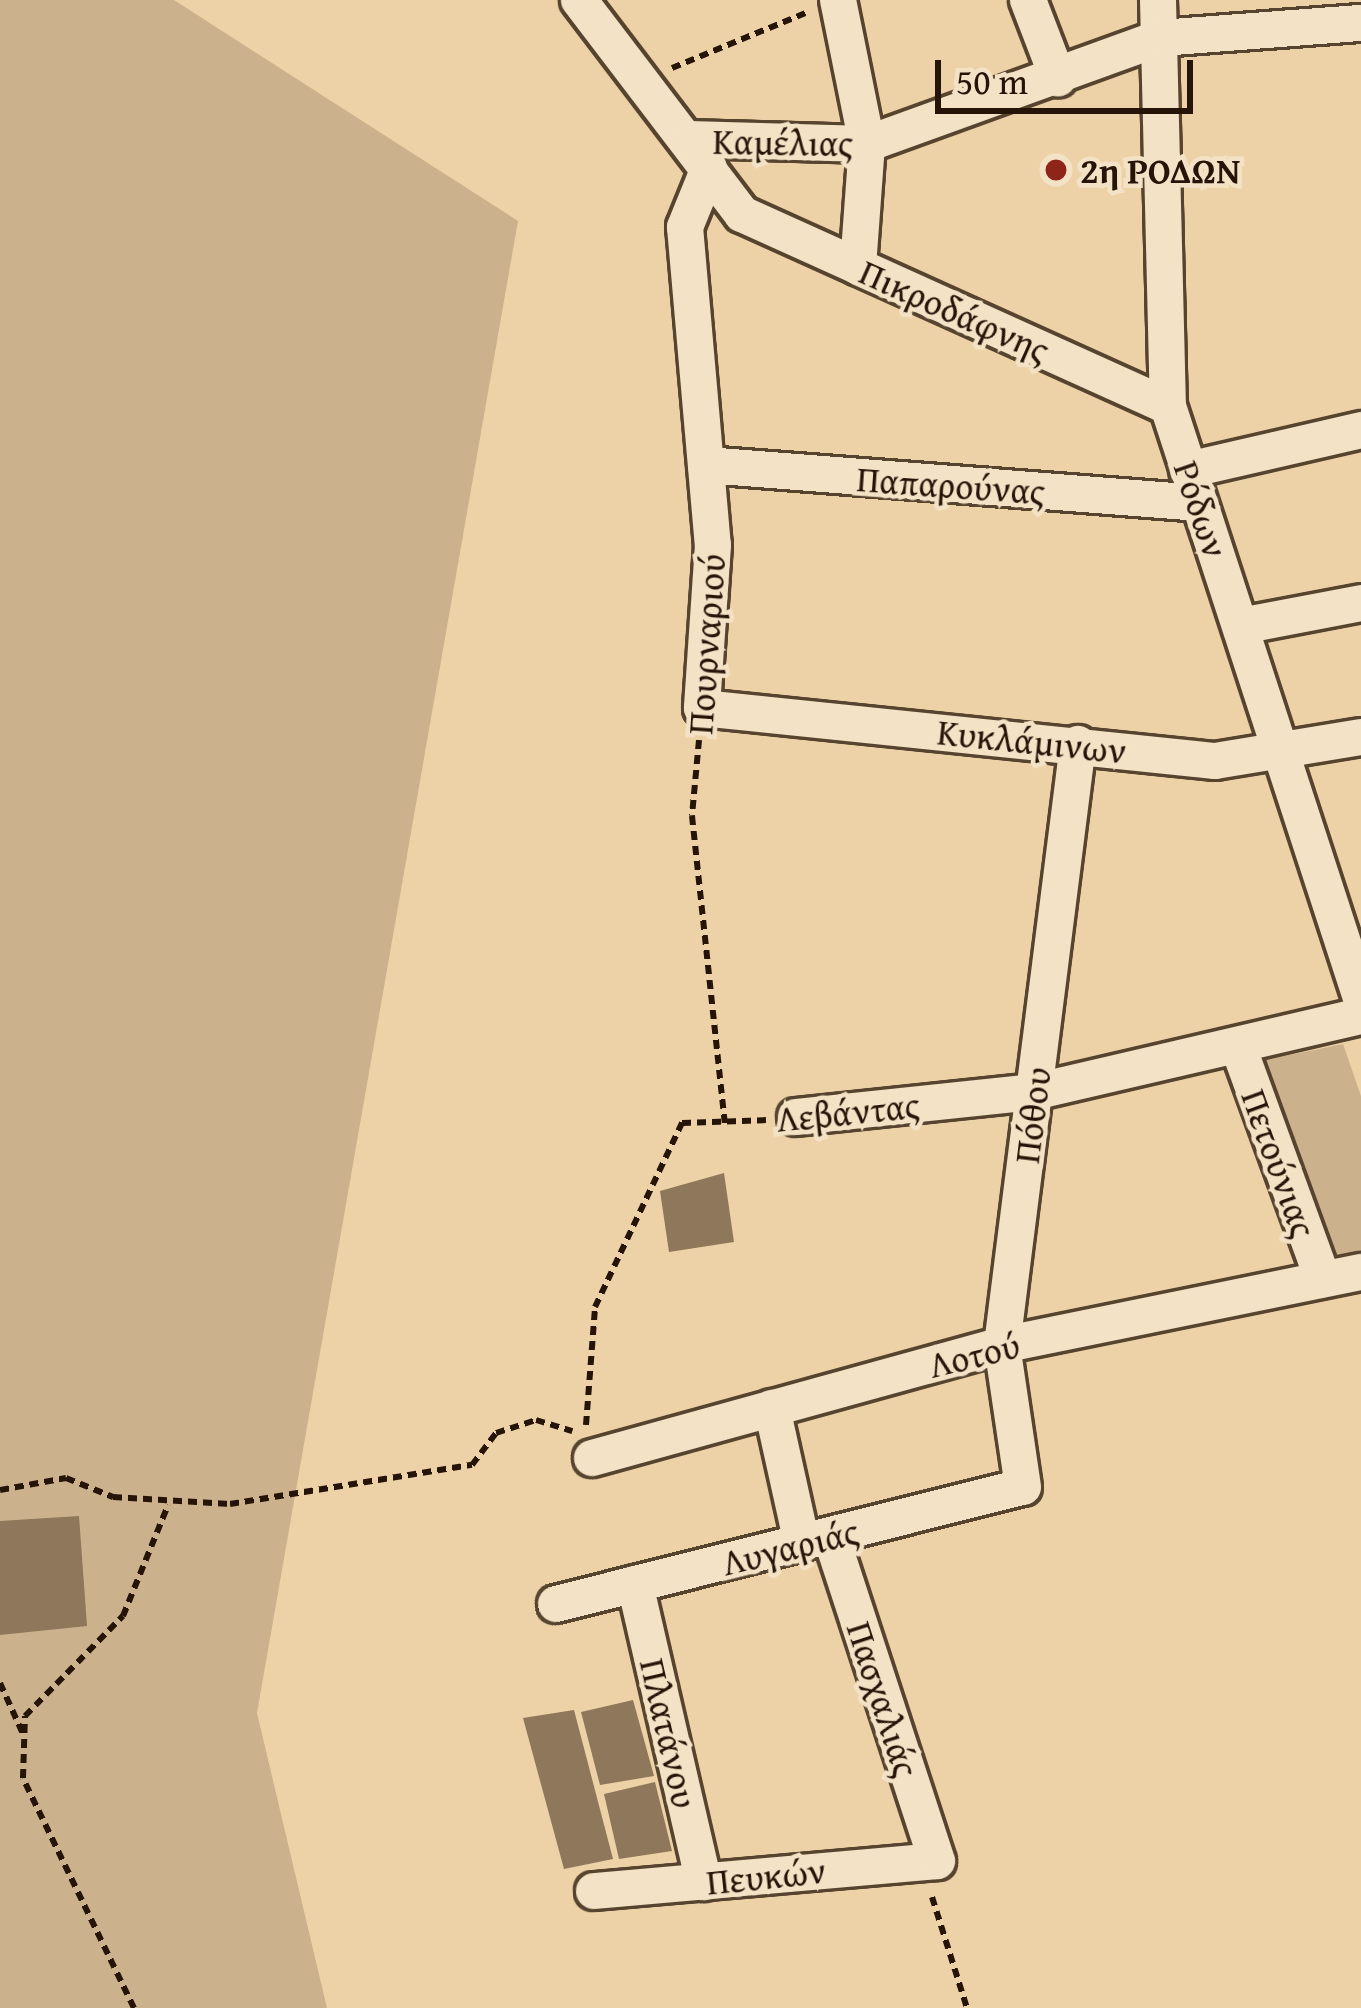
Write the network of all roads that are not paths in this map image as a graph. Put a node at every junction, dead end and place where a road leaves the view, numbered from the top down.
1 (579, 0) edge
2 (1028, 0) edge
3 (1158, 0) edge
4 (838, 3) edge
5 (1361, 23) edge
6 (1160, 38) junction
7 (1058, 78) junction
8 (867, 144) junction
9 (699, 154) junction
10 (858, 266) junction
11 (1168, 406) junction
12 (1361, 430) edge
13 (706, 465) junction
14 (1192, 486) junction
15 (1361, 603) edge
16 (1246, 625) junction
17 (702, 708) joint
18 (1361, 737) edge
19 (1078, 744) junction
20 (1280, 752) junction
21 (1361, 998) edge
22 (1361, 1016) edge
23 (1238, 1046) junction
24 (1034, 1092) junction
25 (796, 1117) road end
26 (1361, 1272) edge
27 (1323, 1279) junction
28 (1002, 1345) junction
29 (772, 1408) junction
30 (592, 1458) road end
31 (1023, 1487) joint
32 (817, 1540) junction
33 (635, 1584) junction
34 (556, 1604) dead end
35 (930, 1861) joint
36 (704, 1882) junction
37 (594, 1891) dead end

1 - 9 street
2 - 7 street
3 - 6 street, Ρόδων
4 - 8 street
5 - 6 street, Καμέλιας
6 - 7 street, Καμέλιας
6 - 11 street, Ρόδων
7 - 8 street, Καμέλιας
8 - 9 street, Καμέλιας
8 - 10 street
9 - 10 street, Πικροδάφνης
9 - 13 street, Πουρναριού
10 - 11 street, Πικροδάφνης
11 - 14 street, Ρόδων
12 - 14 street, Παπαρούνας
13 - 14 street, Παπαρούνας
13 - 17 street, Πουρναριού
14 - 16 street, Ρόδων
15 - 16 street
16 - 20 street, Ρόδων
17 - 19 street, Κυκλάμινων
18 - 20 street, Κυκλάμινων
19 - 20 street, Κυκλάμινων
19 - 24 street, Πόθου
20 - 21 street, Ρόδων
22 - 23 street, Λεβάντας
23 - 24 street, Λεβάντας
23 - 27 street, Πετούνιας
24 - 25 street, Λεβάντας
24 - 28 street, Πόθου
26 - 27 street, Λοτού
27 - 28 street, Λοτού
28 - 29 street, Λοτού
28 - 31 street, Πόθου
29 - 30 street, Λοτού
29 - 32 street, Πασχαλιάς
31 - 32 street, Λυγαριάς
32 - 33 street, Λυγαριάς
32 - 35 street, Πασχαλιάς
33 - 34 street, Λυγαριάς
33 - 36 street, Πλατάνου
35 - 36 street, Πευκών
36 - 37 street, Πευκών

